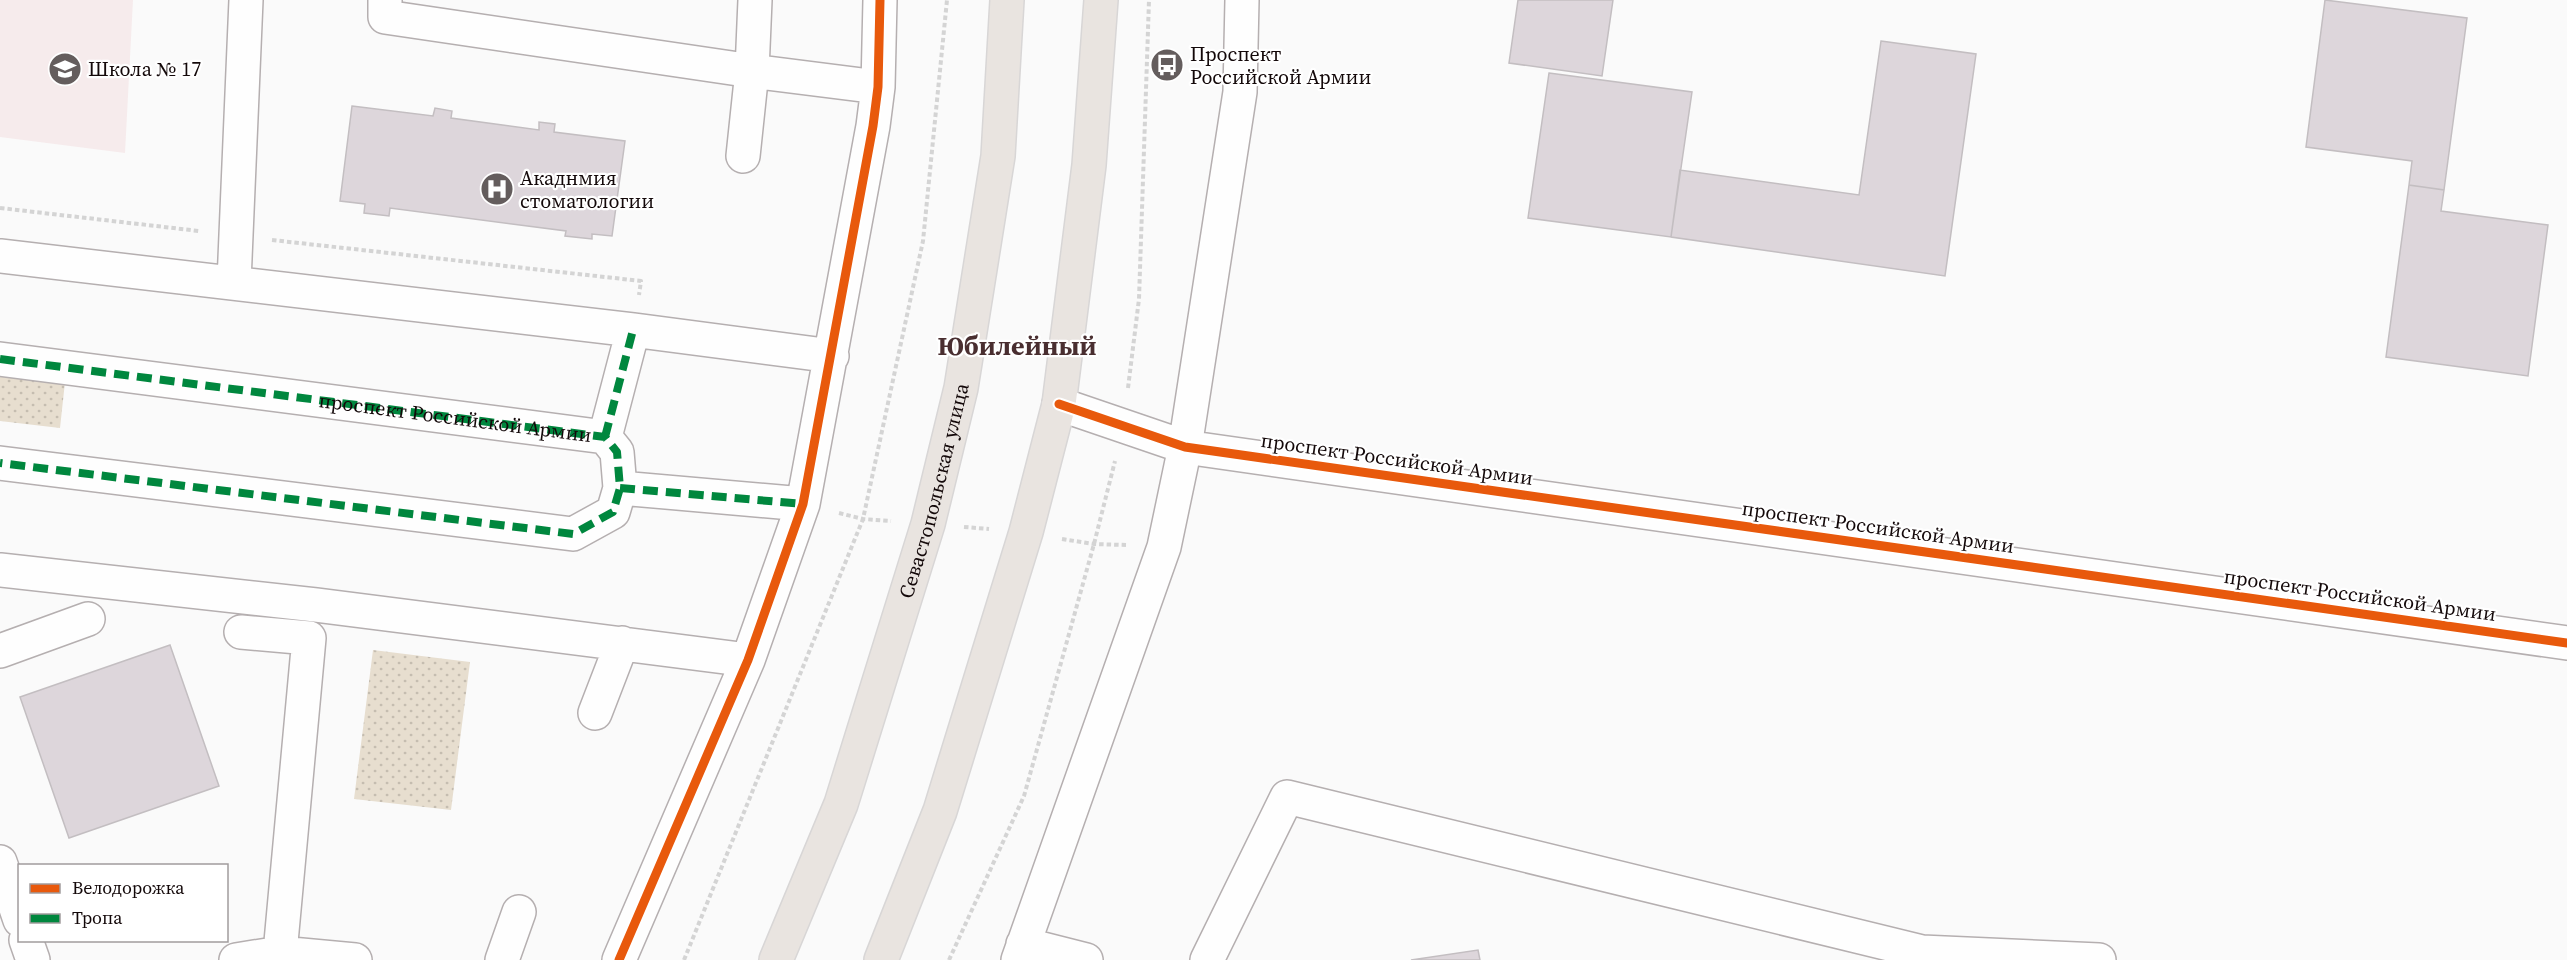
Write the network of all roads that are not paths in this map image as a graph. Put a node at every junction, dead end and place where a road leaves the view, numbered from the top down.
1 (246, 0) edge
2 (386, 0) edge
3 (755, 0) edge
4 (880, 0) edge
5 (1007, 0) edge
6 (1101, 0) edge
7 (1242, 0) edge
8 (752, 71) junction
9 (878, 87) junction
10 (743, 156) dead end
11 (0, 256) edge
12 (234, 282) junction
13 (633, 330) junction
14 (832, 356) junction
15 (0, 359) edge
16 (1059, 404) junction
17 (605, 437) junction
18 (1185, 447) junction
19 (0, 463) edge
20 (620, 488) junction
21 (803, 504) junction
22 (0, 570) edge
23 (316, 605) junction
24 (88, 619) dead end
25 (241, 632) dead end
26 (309, 638) junction
27 (622, 643) junction
28 (2567, 643) edge
29 (0, 651) edge
30 (748, 660) junction
31 (595, 713) dead end
32 (0, 862) edge
33 (519, 912) dead end
34 (18, 914) edge
35 (27, 942) edge
36 (1021, 952) edge
37 (281, 956) edge
38 (1922, 956) edge
39 (33, 960) edge
40 (236, 960) edge
41 (355, 960) edge
42 (502, 960) edge
43 (619, 960) edge
44 (776, 960) edge
45 (880, 960) edge
46 (1086, 960) edge
47 (1207, 960) edge
48 (2099, 960) edge

1 - 12 street
2 - 8 street
3 - 8 street
4 - 9 street
5 - 44 main road, Севастопольская улица
6 - 16 main road
7 - 18 street
8 - 9 street
8 - 10 street
9 - 14 street
11 - 12 street
12 - 13 street
13 - 14 street
13 - 17 street
14 - 21 street
15 - 17 street, проспект Российской Армии
16 - 18 street, проспект Российской Армии
16 - 45 main road
17 - 20 street, проспект Российской Армии
18 - 28 street, проспект Российской Армии
18 - 36 street
19 - 20 street, проспект Российской Армии
20 - 21 street
21 - 30 street
22 - 23 street
23 - 26 street
23 - 27 street
24 - 29 street
25 - 26 street
26 - 37 street
27 - 30 street
27 - 31 street
30 - 43 street
32 - 34 street
33 - 42 street
35 - 39 street
36 - 46 street
37 - 40 street
37 - 41 street
38 - 47 street
38 - 48 street

